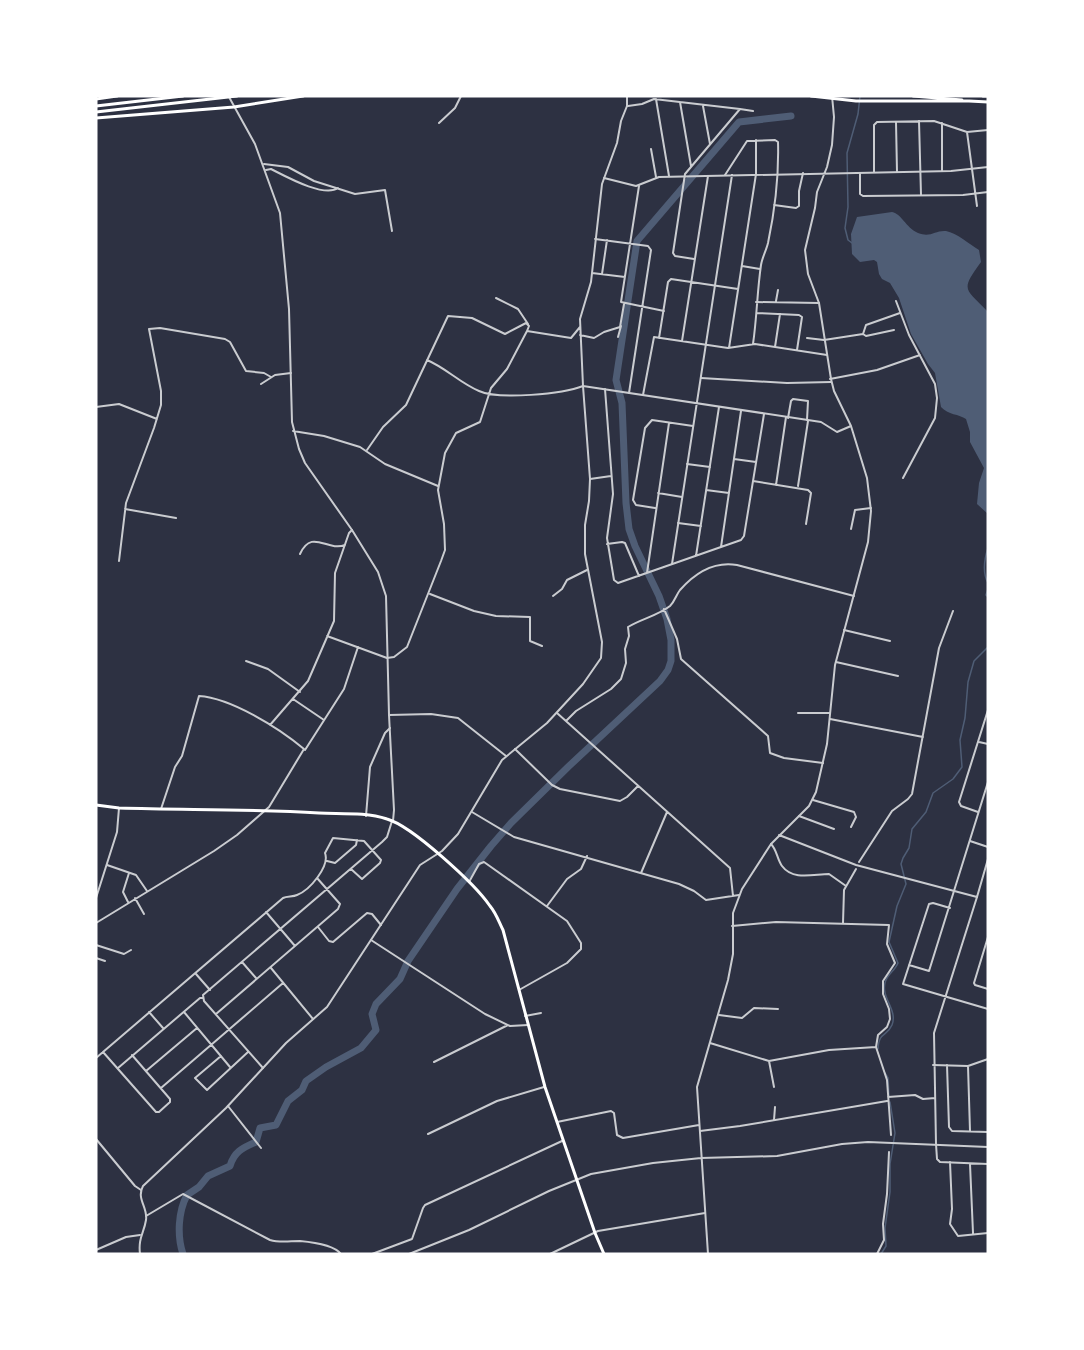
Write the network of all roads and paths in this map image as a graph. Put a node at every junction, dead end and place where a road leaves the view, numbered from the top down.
1 (117, 96) edge
2 (183, 96) edge
3 (229, 96) edge
4 (237, 96) edge
5 (303, 96) edge
6 (461, 96) edge
7 (627, 96) edge
8 (811, 96) edge
9 (913, 96) edge
10 (983, 96) edge
11 (988, 96) edge
12 (832, 98) edge
13 (96, 99) edge
14 (656, 99) junction
15 (968, 101) junction
16 (680, 102) junction
17 (988, 102) edge
18 (703, 105) junction
19 (96, 106) edge
20 (627, 106) junction
21 (234, 107) junction
22 (740, 110) junction
23 (753, 111) dead end
24 (96, 112) edge
25 (96, 118) edge
26 (919, 121) junction
27 (896, 122) junction
28 (439, 123) dead end
29 (942, 123) junction
30 (988, 130) edge
31 (967, 132) junction
32 (756, 140) junction
33 (710, 144) junction
34 (651, 149) dead end
35 (264, 164) junction
36 (691, 166) junction
37 (988, 168) edge
38 (266, 170) junction
39 (972, 170) junction
40 (919, 171) junction
41 (942, 171) junction
42 (874, 172) junction
43 (897, 172) junction
44 (779, 173) junction
45 (804, 173) junction
46 (824, 173) junction
47 (860, 173) junction
48 (756, 174) junction
49 (725, 175) junction
50 (732, 175) junction
51 (669, 176) junction
52 (684, 176) junction
53 (708, 176) junction
54 (656, 177) junction
55 (604, 178) junction
56 (639, 186) junction
57 (338, 188) junction
58 (988, 192) edge
59 (976, 193) junction
60 (921, 195) junction
61 (774, 205) junction
62 (977, 206) dead end
63 (392, 231) dead end
64 (596, 239) junction
65 (608, 240) junction
66 (630, 243) junction
67 (694, 259) junction
68 (742, 266) junction
69 (760, 269) junction
70 (592, 273) junction
71 (603, 274) junction
72 (625, 277) junction
73 (691, 282) junction
74 (715, 286) junction
75 (738, 289) junction
76 (778, 290) dead end
77 (496, 298) dead end
78 (776, 301) junction
79 (896, 301) dead end
80 (756, 302) junction
81 (819, 303) junction
82 (624, 304) junction
83 (642, 307) junction
84 (664, 310) junction
85 (757, 313) junction
86 (901, 313) junction
87 (780, 314) junction
88 (528, 324) junction
89 (621, 326) junction
90 (580, 327) junction
91 (894, 330) dead end
92 (527, 331) junction
93 (863, 334) junction
94 (580, 335) junction
95 (618, 337) dead end
96 (659, 338) junction
97 (807, 338) dead end
98 (824, 340) junction
99 (682, 341) junction
100 (753, 344) junction
101 (706, 345) junction
102 (775, 347) junction
103 (729, 348) junction
104 (797, 350) junction
105 (827, 355) junction
106 (920, 355) junction
107 (426, 360) junction
108 (291, 374) junction
109 (271, 377) junction
110 (701, 378) junction
111 (831, 380) junction
112 (261, 384) dead end
113 (583, 386) junction
114 (604, 389) junction
115 (629, 393) junction
116 (488, 394) junction
117 (643, 395) junction
118 (697, 404) junction
119 (96, 407) edge
120 (718, 407) junction
121 (741, 411) junction
122 (764, 414) junction
123 (787, 418) junction
124 (157, 419) junction
125 (808, 421) junction
126 (669, 423) junction
127 (693, 426) junction
128 (851, 426) junction
129 (294, 431) junction
130 (366, 450) junction
131 (734, 459) junction
132 (756, 462) junction
133 (687, 464) junction
134 (710, 467) junction
135 (611, 476) junction
136 (903, 478) dead end
137 (590, 479) junction
138 (753, 481) junction
139 (776, 485) junction
140 (438, 486) junction
141 (798, 488) junction
142 (706, 490) junction
143 (658, 493) junction
144 (729, 493) junction
145 (682, 497) junction
146 (656, 508) junction
147 (871, 508) junction
148 (125, 509) junction
149 (176, 518) dead end
150 (678, 523) junction
151 (807, 524) dead end
152 (701, 526) junction
153 (352, 530) junction
154 (851, 530) dead end
155 (607, 544) junction
156 (345, 545) junction
157 (721, 547) junction
158 (300, 554) dead end
159 (696, 556) junction
160 (119, 561) dead end
161 (672, 564) junction
162 (587, 570) junction
163 (647, 573) junction
164 (639, 576) junction
165 (429, 593) junction
166 (553, 596) dead end
167 (854, 596) junction
168 (664, 609) junction
169 (952, 611) dead end
170 (844, 630) junction
171 (327, 636) junction
172 (890, 641) dead end
173 (542, 646) dead end
174 (358, 647) junction
175 (387, 658) junction
176 (246, 661) dead end
177 (836, 662) junction
178 (898, 676) dead end
179 (300, 692) junction
180 (292, 699) junction
181 (988, 710) edge
182 (557, 713) junction
183 (798, 713) dead end
184 (830, 713) junction
185 (389, 715) junction
186 (830, 719) junction
187 (324, 720) junction
188 (566, 721) junction
189 (983, 724) junction
190 (270, 725) junction
191 (988, 726) edge
192 (390, 728) junction
193 (923, 737) junction
194 (979, 742) junction
195 (988, 744) edge
196 (515, 749) junction
197 (305, 750) junction
198 (506, 756) junction
199 (823, 763) junction
200 (988, 782) edge
201 (638, 786) junction
202 (813, 800) junction
203 (96, 805) edge
204 (119, 808) junction
205 (161, 809) junction
206 (266, 810) junction
207 (472, 812) junction
208 (667, 812) junction
209 (978, 812) junction
210 (366, 816) junction
211 (799, 816) junction
212 (393, 821) junction
213 (851, 827) dead end
214 (834, 829) dead end
215 (779, 835) junction
216 (357, 840) junction
217 (970, 841) junction
218 (771, 844) junction
219 (988, 847) edge
220 (372, 851) junction
221 (438, 854) junction
222 (587, 856) junction
223 (988, 859) edge
224 (327, 861) junction
225 (859, 862) dead end
226 (107, 866) junction
227 (987, 867) edge
228 (351, 869) junction
229 (856, 869) dead end
230 (129, 873) junction
231 (641, 873) junction
232 (317, 878) junction
233 (469, 883) junction
234 (846, 886) junction
235 (327, 889) junction
236 (147, 891) junction
237 (955, 891) junction
238 (739, 895) junction
239 (733, 896) junction
240 (977, 897) junction
241 (96, 898) edge
242 (135, 898) junction
243 (128, 902) junction
244 (547, 906) junction
245 (950, 908) junction
246 (267, 912) junction
247 (144, 914) dead end
248 (96, 923) edge
249 (843, 924) junction
250 (381, 925) junction
251 (732, 926) junction
252 (318, 927) junction
253 (281, 929) junction
254 (988, 937) edge
255 (371, 940) junction
256 (96, 945) edge
257 (295, 946) junction
258 (130, 950) dead end
259 (96, 958) edge
260 (105, 961) dead end
261 (242, 962) junction
262 (909, 965) junction
263 (270, 968) junction
264 (196, 973) junction
265 (256, 979) junction
266 (283, 983) junction
267 (988, 989) edge
268 (210, 990) junction
269 (519, 990) junction
270 (944, 997) junction
271 (203, 998) junction
272 (778, 1009) dead end
273 (988, 1009) edge
274 (184, 1011) junction
275 (150, 1012) junction
276 (541, 1013) dead end
277 (216, 1014) junction
278 (719, 1015) junction
279 (525, 1016) junction
280 (313, 1019) junction
281 (508, 1025) junction
282 (528, 1025) junction
283 (164, 1028) junction
284 (197, 1028) junction
285 (229, 1030) junction
286 (710, 1043) junction
287 (212, 1044) junction
288 (876, 1047) junction
289 (103, 1052) junction
290 (248, 1052) junction
291 (132, 1055) junction
292 (221, 1056) junction
293 (96, 1058) edge
294 (988, 1059) edge
295 (769, 1061) junction
296 (434, 1062) dead end
297 (933, 1065) junction
298 (947, 1065) junction
299 (968, 1066) junction
300 (231, 1067) junction
301 (117, 1068) junction
302 (263, 1068) junction
303 (146, 1071) junction
304 (545, 1087) junction
305 (774, 1087) dead end
306 (160, 1088) junction
307 (935, 1098) junction
308 (887, 1099) junction
309 (228, 1106) junction
310 (775, 1107) dead end
311 (774, 1120) junction
312 (557, 1122) junction
313 (699, 1125) junction
314 (700, 1131) junction
315 (970, 1131) junction
316 (988, 1132) edge
317 (428, 1134) dead end
318 (891, 1136) dead end
319 (96, 1139) edge
320 (564, 1140) junction
321 (936, 1144) junction
322 (988, 1147) edge
323 (261, 1148) dead end
324 (889, 1152) dead end
325 (702, 1158) junction
326 (950, 1162) junction
327 (970, 1164) junction
328 (988, 1164) edge
329 (576, 1180) junction
330 (141, 1190) junction
331 (705, 1213) junction
332 (146, 1216) junction
333 (595, 1233) junction
334 (988, 1233) edge
335 (973, 1234) junction
336 (140, 1235) junction
337 (96, 1250) edge
338 (140, 1254) edge
339 (341, 1254) edge
340 (372, 1254) edge
341 (409, 1254) edge
342 (550, 1254) edge
343 (604, 1254) edge
344 (708, 1254) edge
345 (877, 1254) edge

1 - 13 main road
2 - 19 main road
3 - 21 street
4 - 24 main road
5 - 21 main road
6 - 28 street
7 - 20 street
8 - 12 main road
9 - 15 main road
10 - 11 main road
12 - 15 main road
12 - 46 street
14 - 16 street
14 - 20 street
14 - 51 street
15 - 17 main road
16 - 18 street
16 - 36 street
18 - 22 street
18 - 33 street
20 - 55 street
21 - 25 main road
21 - 35 street
22 - 23 street
22 - 33 street
26 - 27 street
26 - 29 street
26 - 40 street
27 - 42 street
27 - 43 street
29 - 31 street
29 - 41 street
30 - 31 street
31 - 39 street
32 - 44 street
32 - 48 street
32 - 49 street
33 - 36 street
34 - 54 street
35 - 38 street
35 - 57 street
36 - 52 street
37 - 39 street
38 - 57 street
38 - 108 street
39 - 41 street
39 - 59 street
40 - 41 street
40 - 43 street
40 - 60 street
42 - 43 street
42 - 47 street
44 - 45 street
44 - 48 street
44 - 61 street
45 - 46 street
45 - 61 street
46 - 47 street
46 - 81 street
47 - 60 street
48 - 50 street
48 - 68 street
49 - 50 street
49 - 53 street
50 - 74 street
51 - 52 street
51 - 54 street
52 - 53 street
52 - 67 street
53 - 67 street
54 - 56 street
55 - 56 street
55 - 64 street
56 - 66 street
57 - 63 street
58 - 59 street
59 - 60 street
59 - 62 street
61 - 69 street
64 - 65 street
64 - 70 street
65 - 66 street
65 - 71 street
66 - 72 street
66 - 83 street
67 - 73 street
68 - 69 street
68 - 75 street
69 - 80 street
70 - 71 street
70 - 90 street
71 - 72 street
72 - 82 street
73 - 74 street
73 - 84 street
73 - 99 street
74 - 75 street
74 - 101 street
75 - 103 street
76 - 78 street
77 - 88 street
78 - 80 street
78 - 81 street
79 - 86 street
80 - 85 street
81 - 98 street
82 - 83 street
82 - 89 street
83 - 84 street
83 - 115 street
84 - 96 street
85 - 87 street
85 - 100 street
86 - 93 street
86 - 106 street
87 - 102 street
87 - 104 street
88 - 92 street
88 - 107 street
89 - 94 street
89 - 95 street
90 - 92 street
90 - 94 street
91 - 93 street
92 - 116 street
93 - 98 street
94 - 113 street
96 - 99 street
96 - 117 street
97 - 98 street
98 - 105 street
99 - 101 street
100 - 102 street
100 - 103 street
101 - 103 street
101 - 110 street
102 - 104 street
104 - 105 street
105 - 111 street
106 - 111 street
106 - 136 street
107 - 116 street
107 - 130 street
108 - 109 street
108 - 129 street
109 - 112 street
109 - 124 street
110 - 111 street
110 - 118 street
111 - 128 street
113 - 114 street
113 - 116 street
113 - 137 street
114 - 115 street
114 - 135 street
115 - 117 street
116 - 140 street
117 - 118 street
118 - 120 street
118 - 127 street
119 - 124 street
120 - 121 street
120 - 134 street
121 - 122 street
121 - 131 street
122 - 123 street
122 - 132 street
123 - 125 street
123 - 125 street
123 - 139 street
124 - 148 street
125 - 128 street
125 - 141 street
126 - 127 street
126 - 143 street
126 - 146 street
127 - 133 street
128 - 147 street
129 - 130 street
129 - 153 street
130 - 140 street
131 - 132 street
131 - 144 street
132 - 138 street
133 - 134 street
133 - 145 street
134 - 142 street
135 - 137 street
135 - 155 street
137 - 162 street
138 - 139 street
138 - 157 street
139 - 141 street
140 - 165 street
141 - 151 street
142 - 144 street
142 - 152 street
143 - 145 street
143 - 146 street
144 - 157 street
145 - 150 street
146 - 163 street
147 - 154 street
147 - 167 street
148 - 149 street
148 - 160 street
150 - 152 street
150 - 161 street
152 - 159 street
153 - 156 street
153 - 175 street
155 - 164 street
155 - 164 street
156 - 158 street
156 - 171 street
157 - 159 street
159 - 161 street
161 - 163 street
162 - 166 street
162 - 182 street
163 - 164 street
165 - 173 street
165 - 175 street
167 - 168 street
167 - 170 street
168 - 188 street
168 - 199 street
169 - 193 street
170 - 172 street
170 - 177 street
171 - 174 street
171 - 179 street
174 - 175 street
174 - 187 street
175 - 185 street
176 - 179 street
177 - 178 street
177 - 184 street
179 - 180 street
180 - 187 street
180 - 190 street
181 - 189 street
182 - 188 street
182 - 196 street
183 - 184 street
184 - 186 street
185 - 192 street
185 - 198 street
186 - 193 street
186 - 199 street
187 - 197 street
188 - 201 street
189 - 191 street
189 - 194 street
190 - 197 street
190 - 205 street
192 - 210 street
192 - 212 street
193 - 225 street
194 - 195 street
194 - 209 street
196 - 198 street
196 - 201 street
197 - 206 street
198 - 207 street
199 - 202 street
200 - 209 street
201 - 208 street
202 - 211 street
202 - 213 street
203 - 204 main road
204 - 205 main road
204 - 226 street
205 - 206 main road
206 - 210 main road
206 - 236 street
207 - 221 street
207 - 222 street
208 - 231 street
208 - 239 street
209 - 217 street
210 - 212 main road
211 - 214 street
211 - 215 street
212 - 220 street
212 - 221 main road
215 - 218 street
215 - 237 street
216 - 220 street
216 - 224 street
216 - 224 street
217 - 219 street
217 - 237 street
218 - 234 street
218 - 238 street
220 - 228 street
220 - 228 street
221 - 233 main road
221 - 250 street
222 - 231 street
222 - 244 street
223 - 227 street
224 - 232 street
226 - 230 street
226 - 241 street
227 - 240 street
228 - 235 street
229 - 234 street
230 - 236 street
230 - 243 street
231 - 239 street
232 - 235 street
232 - 246 street
233 - 244 street
233 - 269 main road
234 - 249 street
235 - 252 street
235 - 253 street
236 - 242 street
237 - 240 street
237 - 245 street
238 - 239 street
238 - 251 street
240 - 270 street
242 - 243 street
242 - 247 street
243 - 248 street
244 - 269 street
245 - 262 street
245 - 262 street
246 - 253 street
246 - 264 street
249 - 251 street
249 - 288 street
250 - 252 street
250 - 255 street
251 - 278 street
252 - 257 street
253 - 257 street
253 - 261 street
254 - 267 street
255 - 280 street
255 - 281 street
256 - 258 street
257 - 263 street
259 - 260 street
261 - 265 street
261 - 268 street
262 - 270 street
263 - 265 street
263 - 266 street
264 - 268 street
264 - 275 street
265 - 277 street
266 - 280 street
266 - 285 street
268 - 271 street
269 - 279 main road
270 - 273 street
270 - 297 street
271 - 274 street
271 - 277 street
272 - 278 street
274 - 283 street
274 - 284 street
275 - 283 street
275 - 289 street
276 - 279 street
277 - 285 street
278 - 286 street
279 - 282 main road
280 - 302 street
281 - 282 street
281 - 296 street
282 - 304 main road
283 - 291 street
284 - 287 street
284 - 303 street
285 - 287 street
285 - 290 street
286 - 295 street
286 - 313 street
287 - 292 street
287 - 306 street
288 - 295 street
288 - 308 street
289 - 293 street
289 - 301 street
290 - 300 street
290 - 302 street
291 - 301 street
291 - 303 street
292 - 300 street
292 - 300 street
294 - 299 street
295 - 305 street
297 - 298 street
297 - 307 street
298 - 299 street
298 - 315 street
299 - 315 street
301 - 306 street
302 - 309 street
303 - 306 street
304 - 312 main road
304 - 317 street
307 - 308 street
307 - 321 street
308 - 311 street
308 - 318 street
309 - 323 street
309 - 330 street
310 - 311 street
311 - 314 street
312 - 313 street
312 - 320 main road
313 - 314 street
314 - 325 street
315 - 316 street
319 - 330 street
320 - 329 main road
320 - 340 street
321 - 322 street
321 - 325 street
321 - 326 street
324 - 345 street
325 - 329 street
325 - 331 street
326 - 327 street
326 - 335 street
327 - 328 street
327 - 335 street
329 - 333 main road
329 - 341 street
330 - 332 street
331 - 333 street
331 - 344 street
332 - 336 street
332 - 339 street
333 - 342 street
333 - 343 main road
334 - 335 street
336 - 337 street
336 - 338 street

